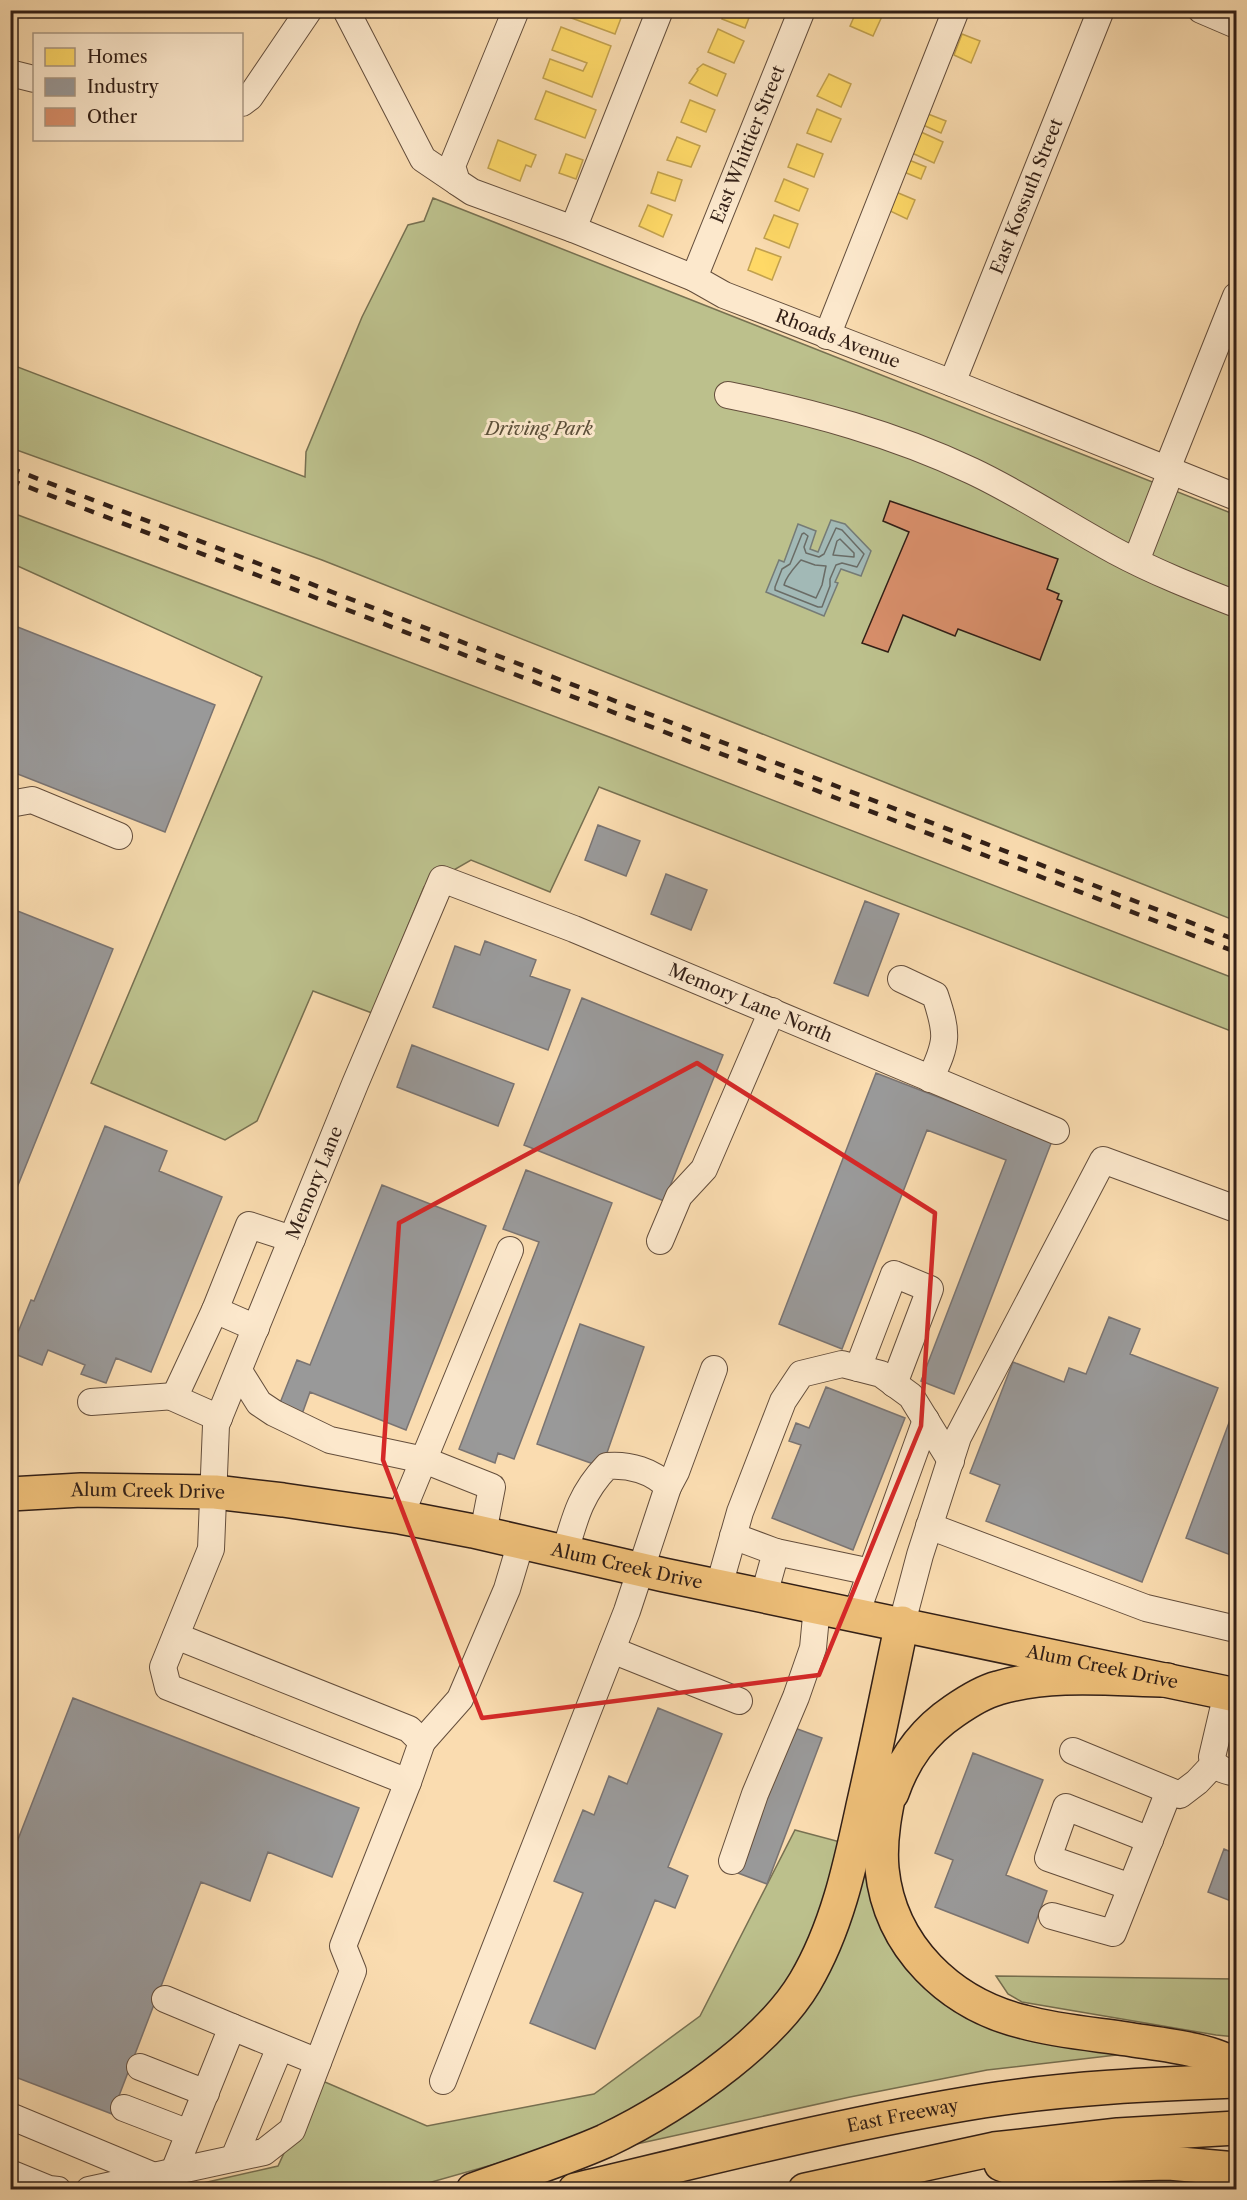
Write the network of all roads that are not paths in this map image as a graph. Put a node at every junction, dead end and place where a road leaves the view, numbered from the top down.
1 (309, 10) edge
2 (346, 10) edge
3 (516, 10) edge
4 (660, 10) edge
5 (802, 10) edge
6 (957, 10) edge
7 (1101, 10) edge
8 (1201, 10) edge
9 (1236, 24) edge
10 (10, 73) edge
11 (33, 79) edge
12 (243, 102) edge
13 (455, 174) junction
14 (573, 229) junction
15 (694, 278) junction
16 (1236, 296) edge
17 (827, 336) junction
18 (952, 383) junction
19 (728, 395) dead end
20 (1169, 470) junction
21 (1236, 497) edge
22 (1136, 561) junction
23 (1236, 604) edge
24 (10, 804) edge
25 (119, 836) dead end
26 (441, 879) joint
27 (902, 979) dead end
28 (772, 1011) junction
29 (930, 1079) junction
30 (1056, 1131) dead end
31 (1236, 1209) edge
32 (292, 1239) junction
33 (660, 1241) dead end
34 (510, 1250) dead end
35 (215, 1310) junction
36 (256, 1328) junction
37 (858, 1368) junction
38 (714, 1369) dead end
39 (238, 1371) junction
40 (894, 1384) junction
41 (175, 1396) junction
42 (91, 1402) dead end
43 (219, 1418) junction
44 (926, 1420) junction
45 (424, 1460) junction
46 (951, 1461) junction
47 (668, 1487) junction
48 (214, 1492) junction
49 (10, 1494) edge
50 (400, 1517) junction
51 (929, 1526) junction
52 (483, 1533) junction
53 (733, 1536) junction
54 (521, 1542) junction
55 (565, 1552) junction
56 (776, 1552) junction
57 (640, 1569) junction
58 (871, 1572) junction
59 (719, 1586) junction
60 (764, 1595) junction
61 (817, 1606) junction
62 (856, 1614) junction
63 (902, 1623) junction
64 (1236, 1629) edge
65 (176, 1636) junction
66 (612, 1650) junction
67 (1167, 1680) junction
68 (1232, 1694) edge
69 (739, 1701) dead end
70 (422, 1742) junction
71 (1073, 1751) dead end
72 (1225, 1768) edge
73 (408, 1782) junction
74 (1168, 1791) junction
75 (885, 1812) junction
76 (1150, 1840) junction
77 (732, 1862) dead end
78 (1131, 1887) junction
79 (1052, 1916) dead end
80 (165, 1999) dead end
81 (232, 2027) junction
82 (280, 2047) junction
83 (318, 2062) junction
84 (1236, 2066) edge
85 (140, 2067) dead end
86 (443, 2081) dead end
87 (1236, 2081) edge
88 (206, 2093) junction
89 (124, 2108) dead end
90 (10, 2116) edge
91 (1236, 2128) edge
92 (189, 2133) junction
93 (974, 2153) junction
94 (234, 2158) junction
95 (1236, 2169) edge
96 (10, 2173) edge
97 (164, 2173) junction
98 (58, 2190) edge
99 (89, 2190) edge
100 (472, 2190) edge
101 (574, 2190) edge
102 (805, 2190) edge

1 - 12 street
2 - 13 street, Rhoads Avenue
3 - 13 street
4 - 14 street
5 - 15 street, East Whittier Street
6 - 17 street
7 - 18 street, East Kossuth Street
8 - 9 street
10 - 11 street
13 - 14 street, Rhoads Avenue
14 - 15 street, Rhoads Avenue
15 - 17 street, Rhoads Avenue
16 - 20 street
17 - 18 street, Rhoads Avenue
18 - 20 street, Rhoads Avenue
19 - 22 street
20 - 21 street, Rhoads Avenue
20 - 22 street
22 - 23 street
24 - 25 street
26 - 28 street, Memory Lane North
26 - 32 street, Memory Lane
27 - 29 street
28 - 29 street, Memory Lane North
28 - 33 street
29 - 30 street, Memory Lane North
31 - 46 street
32 - 35 street
32 - 36 street, Memory Lane
34 - 45 street
35 - 36 street
35 - 41 street
36 - 39 street, Memory Lane
37 - 40 street
37 - 40 street
37 - 53 street
38 - 47 street
39 - 43 street, Memory Lane
39 - 45 street
40 - 44 street
41 - 42 street
41 - 43 street
43 - 48 street, Memory Lane
44 - 46 street
44 - 58 street
45 - 50 street
45 - 52 street
46 - 51 street
47 - 55 street
47 - 57 street
48 - 49 main road, Alum Creek Drive
48 - 50 main road, Alum Creek Drive
48 - 65 street, Memory Lane
50 - 52 main road, Alum Creek Drive
51 - 63 street
51 - 64 street
52 - 54 main road, Alum Creek Drive
53 - 56 street
53 - 59 street
54 - 55 main road, Alum Creek Drive
54 - 70 street
55 - 57 main road, Alum Creek Drive
56 - 58 street
56 - 60 street
57 - 59 main road, Alum Creek Drive
57 - 66 street
58 - 62 street
59 - 60 main road, Alum Creek Drive
60 - 61 main road, Alum Creek Drive
61 - 62 main road, Alum Creek Drive
61 - 77 street
62 - 63 main road, Alum Creek Drive
63 - 67 main road, Alum Creek Drive
63 - 75 main road
63 - 100 main road
65 - 70 street
65 - 73 street, Memory Lane
66 - 69 street
66 - 86 street
67 - 68 main road, Alum Creek Drive
67 - 75 main road
68 - 72 street
70 - 73 street
71 - 74 street
72 - 74 street
73 - 83 street
74 - 76 street
75 - 84 main road
76 - 78 street
76 - 78 street
78 - 79 street
80 - 81 street
81 - 82 street
81 - 88 street
82 - 83 street
82 - 94 street
83 - 94 street
85 - 88 street
87 - 101 main road, East Freeway
88 - 92 street
89 - 92 street
90 - 97 street
91 - 93 main road
92 - 97 street
93 - 95 main road
93 - 102 main road
94 - 97 street
96 - 98 street
97 - 99 street

